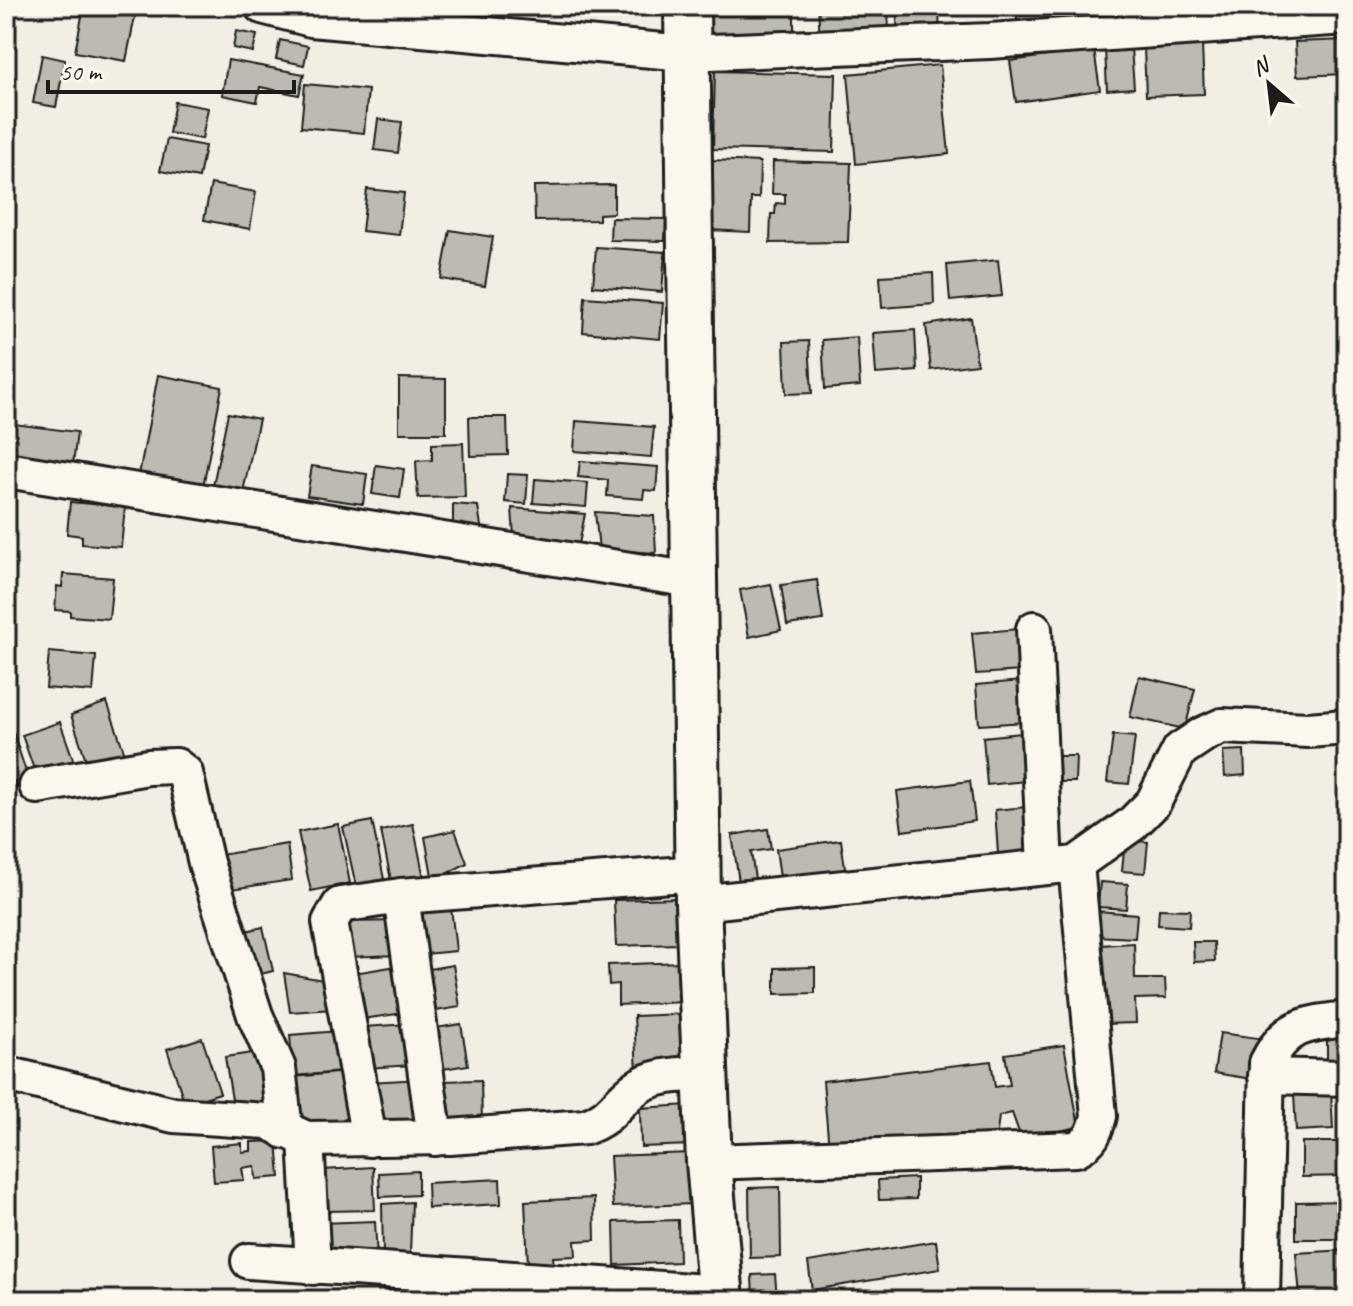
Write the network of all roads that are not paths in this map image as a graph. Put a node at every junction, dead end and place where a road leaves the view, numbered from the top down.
1 (262, 6) edge
2 (687, 6) edge
3 (1347, 17) edge
4 (685, 53) junction
5 (6, 470) edge
6 (693, 580) junction
7 (1034, 629) dead end
8 (1347, 727) edge
9 (37, 786) dead end
10 (1061, 866) junction
11 (697, 888) junction
12 (401, 896) junction
13 (1347, 1019) edge
14 (706, 1073) junction
15 (6, 1074) edge
16 (1266, 1076) junction
17 (1347, 1078) edge
18 (295, 1135) junction
19 (435, 1138) junction
20 (369, 1139) junction
21 (709, 1162) junction
22 (249, 1261) dead end
23 (313, 1267) junction
24 (721, 1297) edge
25 (1262, 1300) edge

1 - 4 street
2 - 4 main road
3 - 4 street
4 - 6 main road
5 - 6 street
6 - 11 main road
7 - 10 street
8 - 10 street
9 - 18 street
10 - 11 street
10 - 21 street
11 - 12 street
11 - 14 main road
12 - 19 street
12 - 20 street
13 - 16 street
14 - 19 street
14 - 21 main road
15 - 18 street
16 - 17 street
16 - 25 street
18 - 20 street
18 - 23 street
19 - 20 street
21 - 24 main road
22 - 23 street
23 - 24 street

